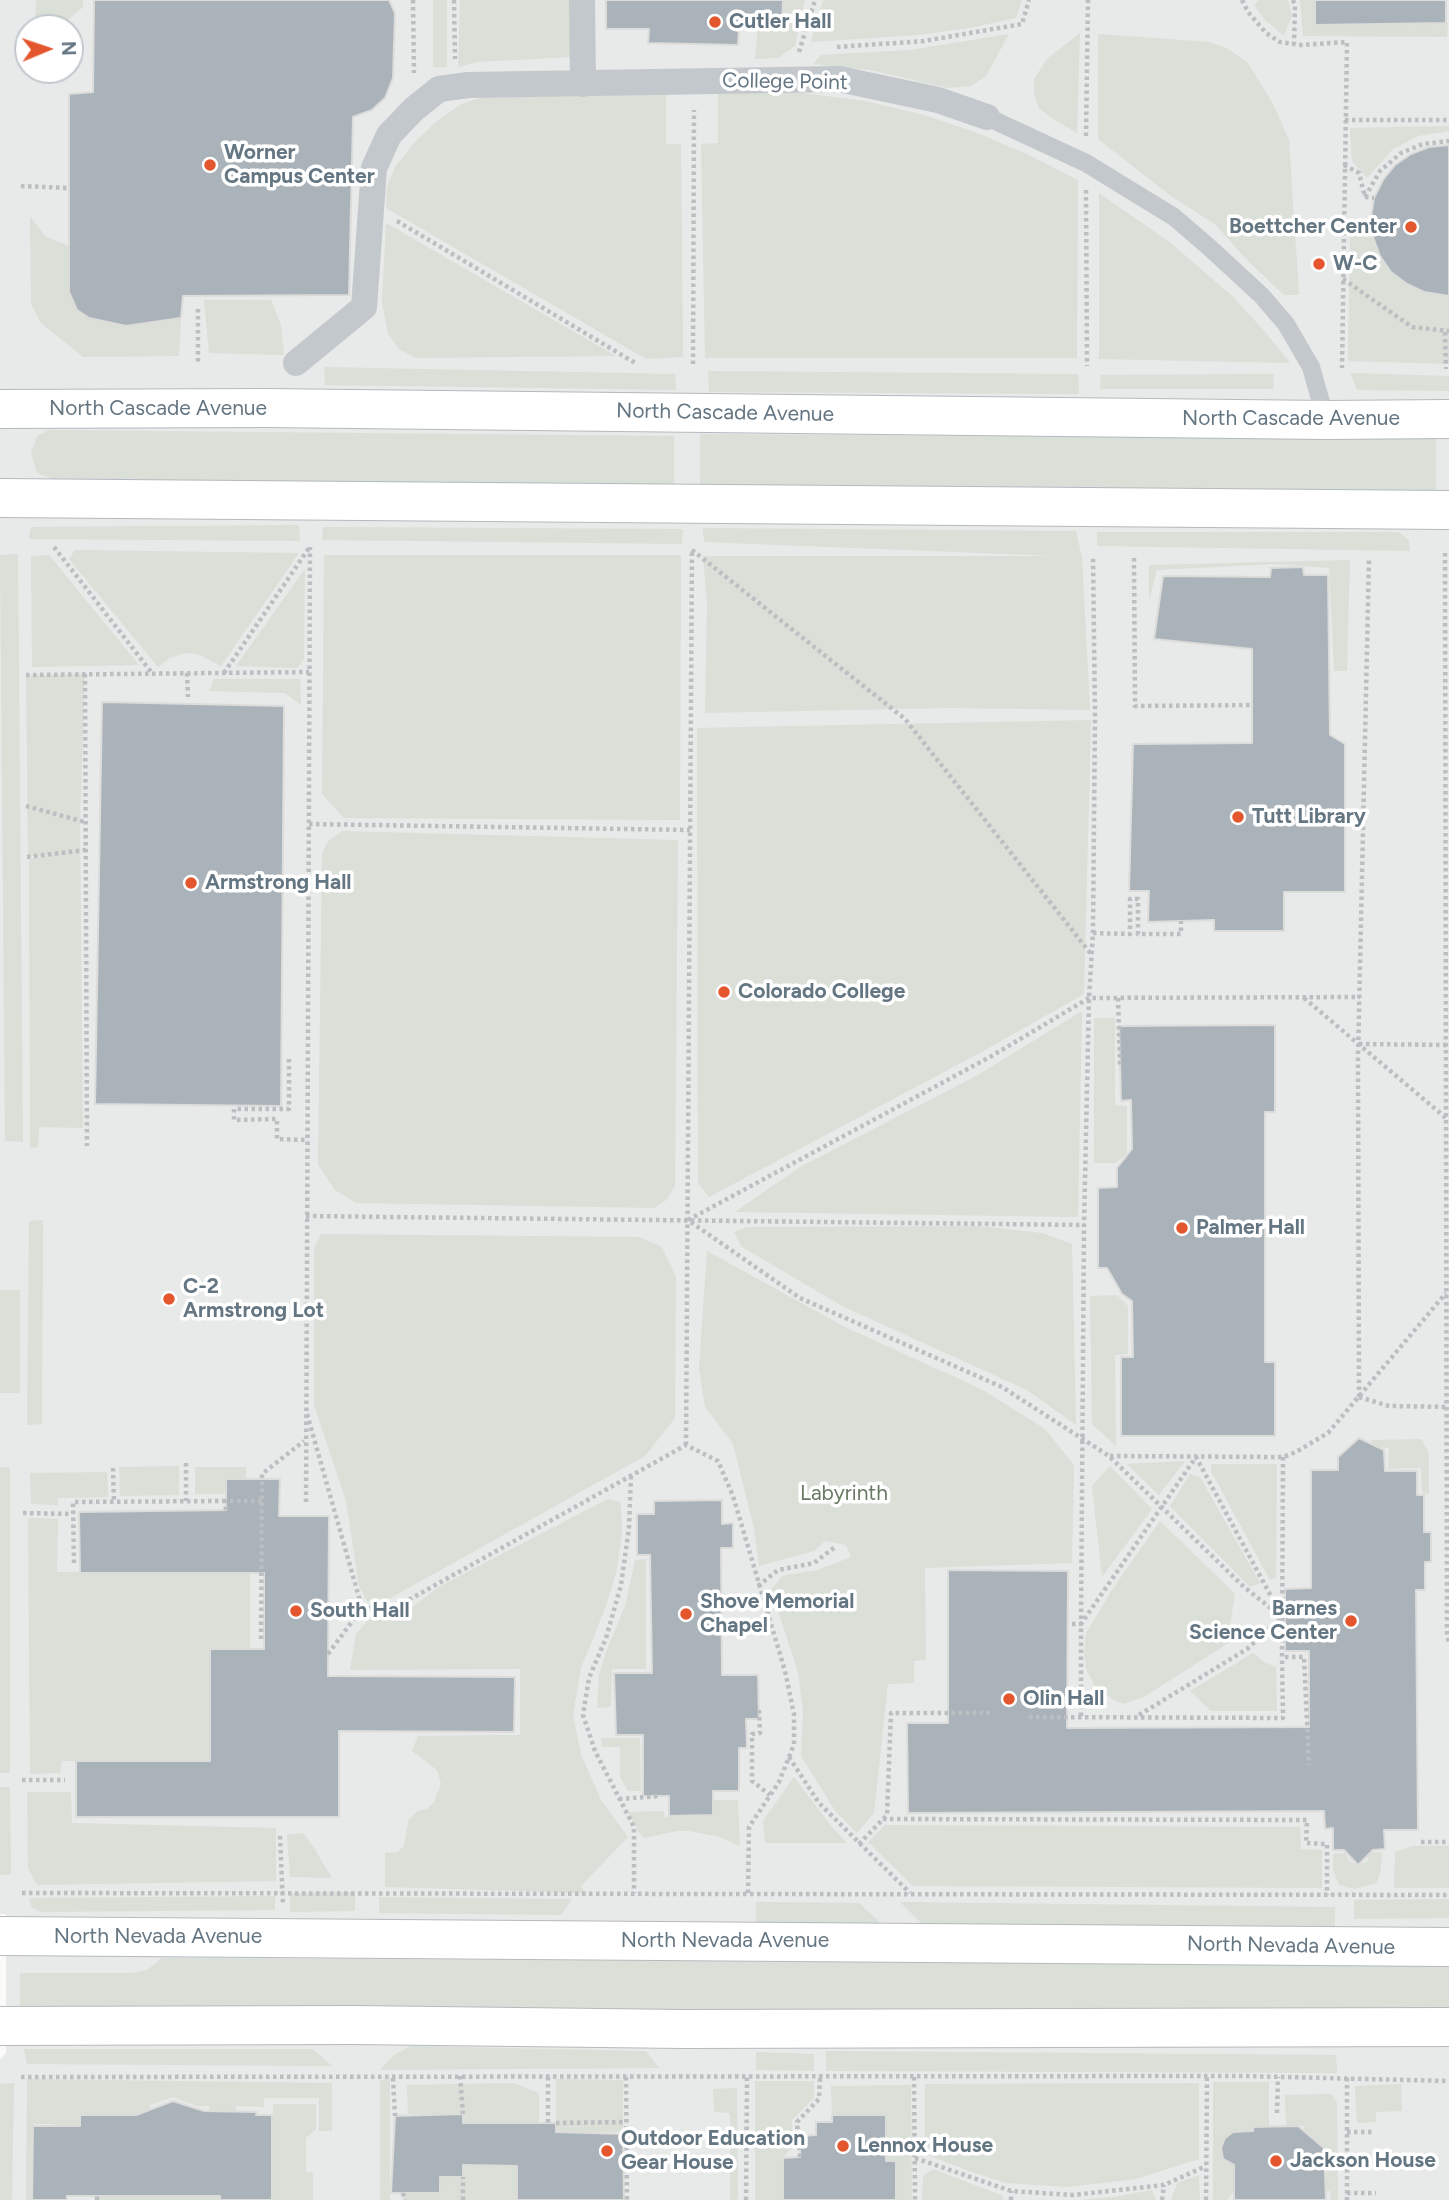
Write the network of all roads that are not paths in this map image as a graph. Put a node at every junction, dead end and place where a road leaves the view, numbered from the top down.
1 (582, 0) edge
2 (583, 83) junction
3 (988, 117) joint
4 (296, 363) dead end
5 (0, 409) edge
6 (1449, 419) edge
7 (1326, 420) junction
8 (0, 498) edge
9 (1449, 510) edge
10 (0, 1936) edge
11 (1449, 1947) edge
12 (0, 2026) edge
13 (1449, 2027) edge

1 - 2 street
2 - 3 street, College Point
2 - 4 street, College Point
3 - 7 lane, College Point
5 - 7 main road, North Cascade Avenue
6 - 7 main road, North Cascade Avenue
8 - 9 main road
10 - 11 main road, North Nevada Avenue
12 - 13 main road

